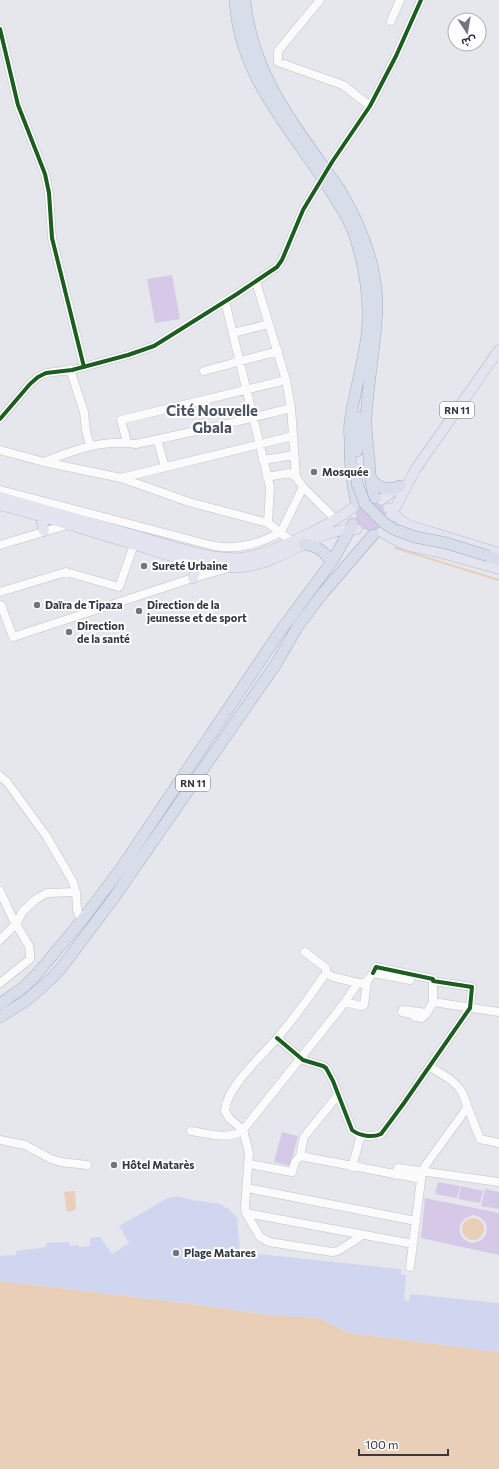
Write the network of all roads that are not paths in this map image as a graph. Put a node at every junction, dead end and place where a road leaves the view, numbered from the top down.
1 (236, 0) edge
2 (245, 0) edge
3 (320, 0) edge
4 (400, 0) edge
5 (421, 0) edge
6 (391, 21) dead end
7 (0, 29) edge
8 (370, 106) junction
9 (332, 162) dead end
10 (320, 182) dead end
11 (256, 282) junction
12 (225, 301) junction
13 (269, 324) junction
14 (233, 333) junction
15 (499, 350) edge
16 (278, 351) junction
17 (240, 361) junction
18 (84, 367) junction
19 (70, 370) junction
20 (204, 371) dead end
21 (370, 374) junction
22 (359, 376) junction
23 (286, 380) junction
24 (246, 389) junction
25 (291, 408) junction
26 (358, 417) junction
27 (253, 418) junction
28 (0, 419) edge
29 (293, 436) junction
30 (157, 439) junction
31 (127, 442) junction
32 (90, 445) junction
33 (260, 445) junction
34 (0, 450) edge
35 (294, 455) junction
36 (263, 460) junction
37 (44, 462) junction
38 (165, 467) junction
39 (415, 470) junction
40 (267, 477) junction
41 (296, 477) junction
42 (121, 478) junction
43 (371, 479) junction
44 (400, 486) junction
45 (303, 487) junction
46 (0, 490) edge
47 (0, 497) edge
48 (378, 499) junction
49 (0, 505) edge
50 (355, 505) junction
51 (390, 513) junction
52 (40, 516) junction
53 (335, 519) junction
54 (268, 523) junction
55 (67, 524) junction
56 (354, 527) junction
57 (44, 531) junction
58 (281, 532) junction
59 (376, 534) junction
60 (291, 541) junction
61 (304, 544) junction
62 (0, 545) edge
63 (134, 545) junction
64 (494, 555) edge
65 (499, 560) edge
66 (331, 562) junction
67 (194, 563) junction
68 (231, 567) junction
69 (499, 569) edge
70 (193, 578) junction
71 (119, 587) junction
72 (0, 592) edge
73 (123, 601) junction
74 (0, 603) edge
75 (0, 776) edge
76 (0, 891) edge
77 (76, 892) junction
78 (82, 922) junction
79 (16, 924) junction
80 (0, 940) edge
81 (306, 952) dead end
82 (327, 976) junction
83 (367, 981) junction
84 (0, 983) edge
85 (358, 983) junction
86 (433, 983) junction
87 (345, 1002) junction
88 (433, 1002) junction
89 (0, 1004) edge
90 (470, 1008) junction
91 (499, 1012) edge
92 (427, 1013) dead end
93 (0, 1018) edge
94 (277, 1038) junction
95 (301, 1058) junction
96 (430, 1067) junction
97 (338, 1095) junction
98 (467, 1108) junction
99 (243, 1130) junction
100 (191, 1131) dead end
101 (362, 1135) junction
102 (0, 1140) edge
103 (499, 1143) edge
104 (300, 1156) junction
105 (249, 1164) junction
106 (87, 1165) dead end
107 (352, 1167) junction
108 (422, 1175) junction
109 (499, 1182) edge
110 (247, 1188) junction
111 (246, 1213) junction
112 (416, 1221) junction
113 (363, 1235) junction
114 (413, 1244) junction
115 (410, 1267) dead end

1 - 22 highway
2 - 21 highway
3 - 8 street
4 - 6 street
5 - 8 street
7 - 18 street
8 - 9 street
10 - 11 street
11 - 12 street
11 - 13 street
12 - 14 street
12 - 18 street
13 - 14 street
13 - 16 street
14 - 17 street
15 - 39 main road, RN 11
16 - 17 street
16 - 23 street
17 - 20 street
17 - 24 street
18 - 19 street
19 - 28 street
19 - 32 street
21 - 26 highway
21 - 43 highway
22 - 26 highway
22 - 50 highway
23 - 24 street
23 - 25 street
24 - 27 street
24 - 31 street
25 - 27 street
25 - 29 street
26 - 64 highway, bridge
27 - 30 street
27 - 33 street
29 - 33 street
29 - 35 street
30 - 31 street
30 - 38 street
31 - 32 street
32 - 37 street
33 - 36 street
33 - 38 street
34 - 37 street
35 - 36 street
35 - 41 street
36 - 40 street
37 - 42 street
38 - 42 street
39 - 44 main road, RN 11
39 - 51 main road, RN 11
40 - 41 street
40 - 54 street
41 - 45 street
42 - 54 street
43 - 44 highway
43 - 48 highway
44 - 48 main road
45 - 53 street
45 - 58 street
46 - 58 street
47 - 60 main road
48 - 50 main road
48 - 51 main road
49 - 52 main road
50 - 53 main road
50 - 56 main road, RN 11
51 - 59 main road, RN 11
51 - 64 main road
52 - 55 main road
52 - 57 main road
53 - 60 main road
54 - 58 street
55 - 57 street
55 - 63 main road
56 - 59 main road
56 - 61 main road
56 - 66 highway, RN 11
57 - 62 street
58 - 60 street
59 - 69 main road
59 - 93 highway, RN 11
61 - 66 highway
61 - 68 main road
63 - 67 main road
63 - 71 street
64 - 65 highway
66 - 78 highway, RN 11
67 - 68 main road
67 - 70 main road
68 - 70 street
70 - 73 street
71 - 72 street
71 - 73 street
73 - 74 street
75 - 77 street
76 - 79 street
77 - 78 street
77 - 79 street
78 - 89 highway, RN 11
79 - 80 street
79 - 84 street
81 - 82 street
82 - 85 street
82 - 94 street
83 - 85 street
83 - 86 street
83 - 87 street
85 - 87 street
86 - 88 street
86 - 90 street
87 - 95 street
88 - 90 street
88 - 92 street
90 - 91 street
90 - 96 street
94 - 95 street
94 - 99 street
95 - 97 street
95 - 99 street
96 - 98 street
96 - 101 street
97 - 101 street
97 - 104 street
98 - 103 street
98 - 108 street
99 - 100 street
99 - 105 street
101 - 107 street
102 - 106 street
104 - 105 street
104 - 107 street
105 - 110 street
107 - 108 street
108 - 109 street
108 - 112 street
110 - 111 street
110 - 112 street
111 - 113 street
111 - 113 street
112 - 114 street
113 - 114 street
114 - 115 street

